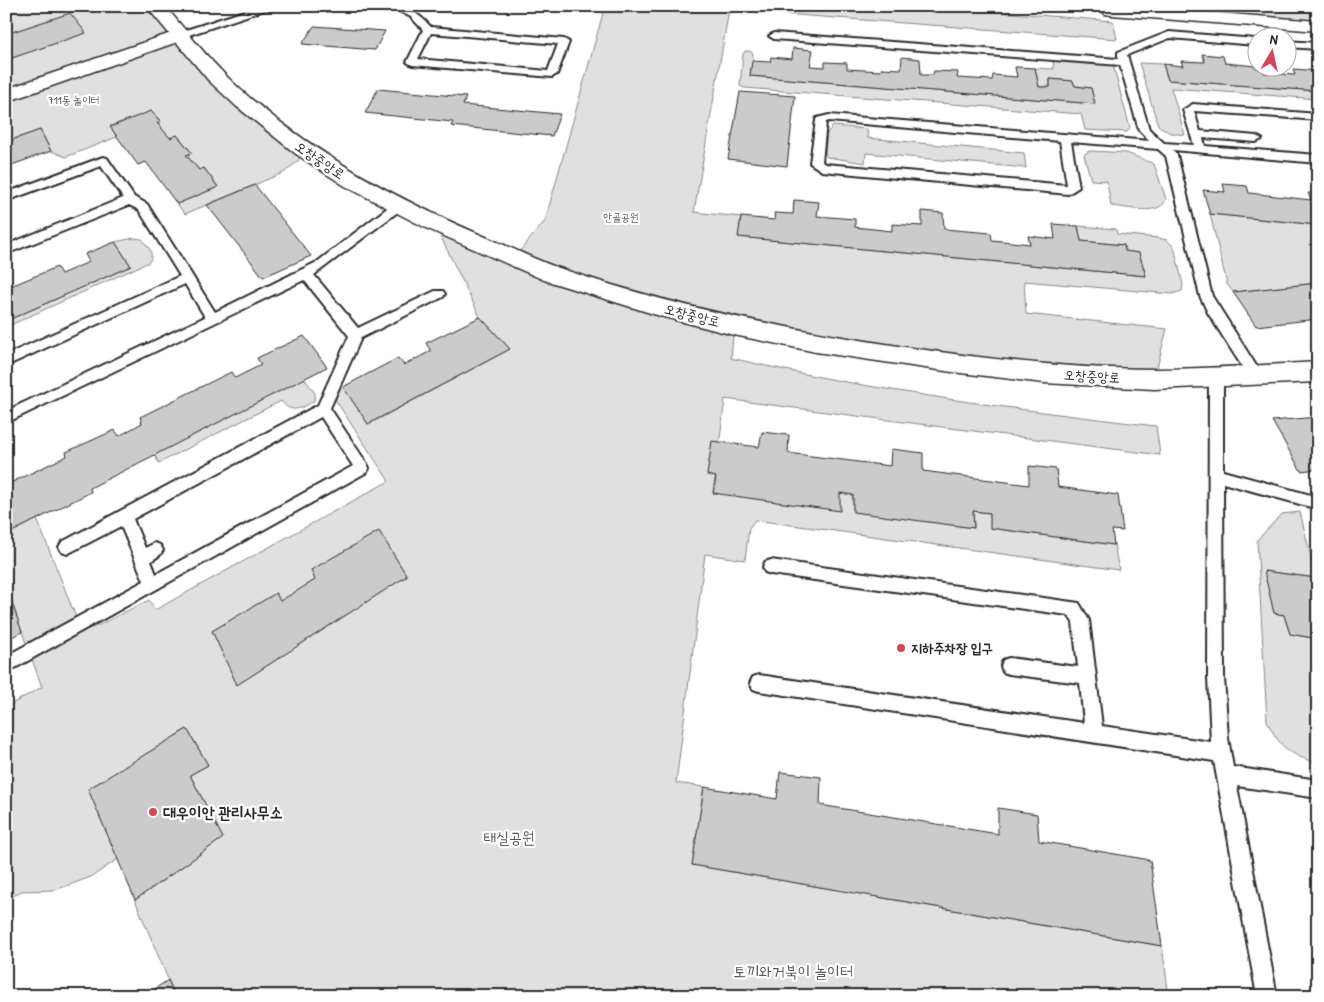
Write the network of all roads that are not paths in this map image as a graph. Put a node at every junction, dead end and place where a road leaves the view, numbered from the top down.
1 (155, 6) edge
2 (272, 6) edge
3 (393, 6) edge
4 (1111, 10) dead end
5 (1318, 26) edge
6 (428, 30) junction
7 (180, 35) junction
8 (774, 36) dead end
9 (1246, 41) edge
10 (1296, 45) edge
11 (1318, 46) edge
12 (1124, 62) junction
13 (6, 96) edge
14 (1318, 117) edge
15 (1196, 134) junction
16 (1065, 138) junction
17 (1256, 139) dead end
18 (1162, 146) junction
19 (1201, 150) junction
20 (1318, 159) edge
21 (6, 197) edge
22 (130, 200) junction
23 (399, 205) junction
24 (6, 250) edge
25 (306, 274) junction
26 (187, 278) junction
27 (439, 294) dead end
28 (213, 319) junction
29 (356, 335) junction
30 (6, 361) edge
31 (1318, 372) edge
32 (1255, 375) junction
33 (1216, 377) junction
34 (323, 409) junction
35 (6, 417) edge
36 (1215, 475) junction
37 (1318, 503) edge
38 (124, 516) junction
39 (67, 547) dead end
40 (771, 567) dead end
41 (153, 584) junction
42 (6, 665) edge
43 (1009, 666) dead end
44 (1088, 676) junction
45 (759, 683) dead end
46 (1094, 734) junction
47 (1222, 753) junction
48 (1226, 775) junction
49 (1318, 789) edge
50 (1267, 996) edge

1 - 7 street, 오창중앙로
2 - 7 lane
3 - 6 lane
4 - 5 street
6 - 6 lane
7 - 13 street
7 - 23 street, 오창중앙로
8 - 12 lane
9 - 12 lane
10 - 11 lane
12 - 18 lane
14 - 15 lane
15 - 17 lane
15 - 19 lane
16 - 16 lane
16 - 18 lane
18 - 19 lane
18 - 32 lane
19 - 20 lane
21 - 22 lane
22 - 24 lane
22 - 26 lane
23 - 25 lane
23 - 33 street, 오창중앙로
25 - 28 lane
25 - 29 lane
26 - 28 lane
26 - 30 lane
27 - 29 lane
28 - 35 lane
29 - 34 lane
31 - 32 street, 오창중앙로
32 - 33 street, 오창중앙로
33 - 36 lane
34 - 38 lane
34 - 41 lane
36 - 37 lane
36 - 47 lane
38 - 39 lane
38 - 41 lane
40 - 44 lane
41 - 42 lane
43 - 44 lane
44 - 46 lane
45 - 46 lane
46 - 47 lane
47 - 48 lane
48 - 49 lane
48 - 50 lane

